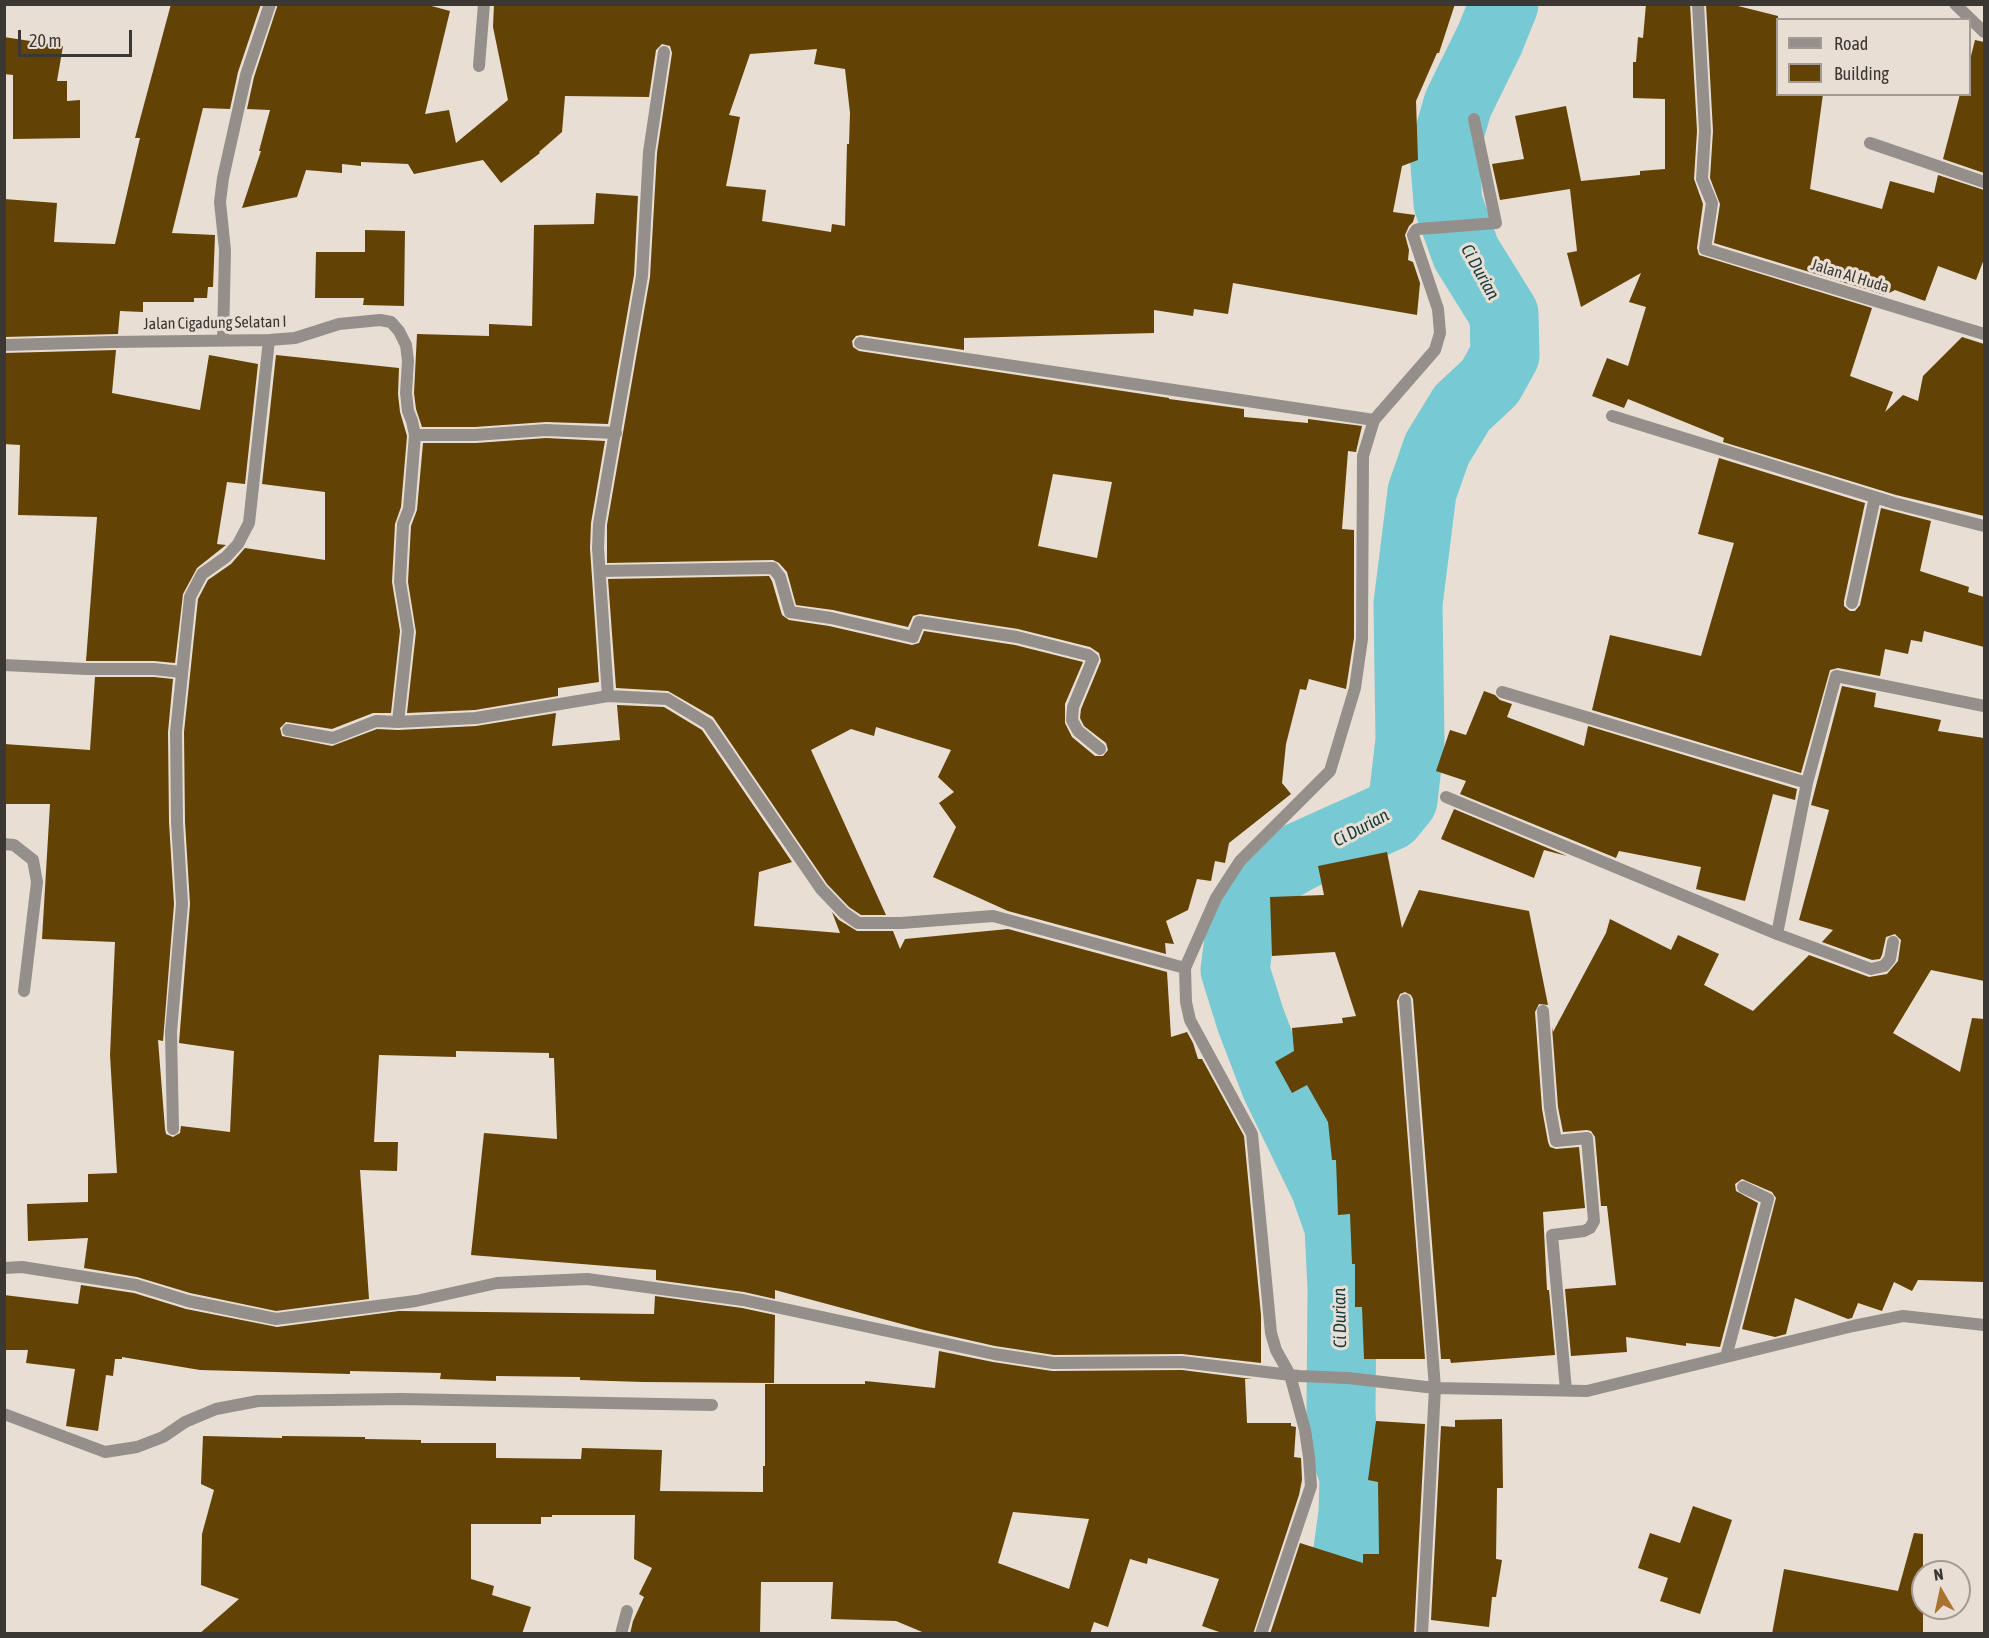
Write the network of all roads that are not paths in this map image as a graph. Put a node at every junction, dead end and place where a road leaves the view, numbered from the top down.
1 (270, 4) edge
2 (484, 4) edge
3 (1698, 4) edge
4 (1955, 4) edge
5 (1970, 18) edge
6 (1971, 19) edge
7 (1984, 32) edge
8 (664, 51) dead end
9 (479, 66) dead end
10 (1473, 119) dead end
11 (1870, 142) dead end
12 (1984, 182) edge
13 (1984, 334) edge
14 (269, 340) junction
15 (223, 341) junction
16 (860, 343) dead end
17 (4, 345) edge
18 (1612, 416) dead end
19 (1374, 420) junction
20 (616, 433) junction
21 (415, 435) junction
22 (1875, 497) junction
23 (1984, 526) edge
24 (600, 571) junction
25 (1852, 603) dead end
26 (4, 665) edge
27 (181, 672) junction
28 (1502, 692) dead end
29 (608, 696) junction
30 (1984, 706) edge
31 (398, 722) junction
32 (288, 729) dead end
33 (1100, 748) dead end
34 (1807, 783) junction
35 (1446, 797) dead end
36 (4, 844) edge
37 (1777, 934) junction
38 (1893, 942) dead end
39 (1185, 968) junction
40 (24, 991) dead end
41 (1405, 1000) dead end
42 (1543, 1011) dead end
43 (173, 1129) dead end
44 (1743, 1187) dead end
45 (4, 1268) edge
46 (1984, 1325) edge
47 (1726, 1357) junction
48 (1295, 1376) junction
49 (1435, 1388) junction
50 (1566, 1390) junction
51 (711, 1405) dead end
52 (4, 1414) edge
53 (627, 1611) dead end
54 (621, 1634) edge
55 (1261, 1634) edge
56 (1422, 1634) edge

1 - 15 street
2 - 9 street
3 - 13 street, Jalan Al Huda
4 - 5 street
6 - 7 street
8 - 20 street
10 - 19 street
11 - 12 street
14 - 15 street, Jalan Cigadung Selatan I
14 - 21 street, Jalan Cigadung Selatan I
14 - 27 street
15 - 17 street, Jalan Cigadung Selatan I
16 - 19 street
18 - 22 street
19 - 39 street
20 - 21 street
20 - 24 street
21 - 31 street
22 - 23 street
22 - 25 street
24 - 29 street
24 - 33 street
26 - 27 street
27 - 43 street
28 - 34 street
29 - 31 street
29 - 39 street
30 - 34 street
31 - 32 street
34 - 37 street
35 - 37 street
36 - 40 street
37 - 38 street
39 - 48 street
41 - 49 street
42 - 50 street
44 - 47 street
45 - 48 street
46 - 47 street
47 - 50 street
48 - 49 street
48 - 55 street
49 - 50 street
49 - 56 street
51 - 52 street
53 - 54 street

